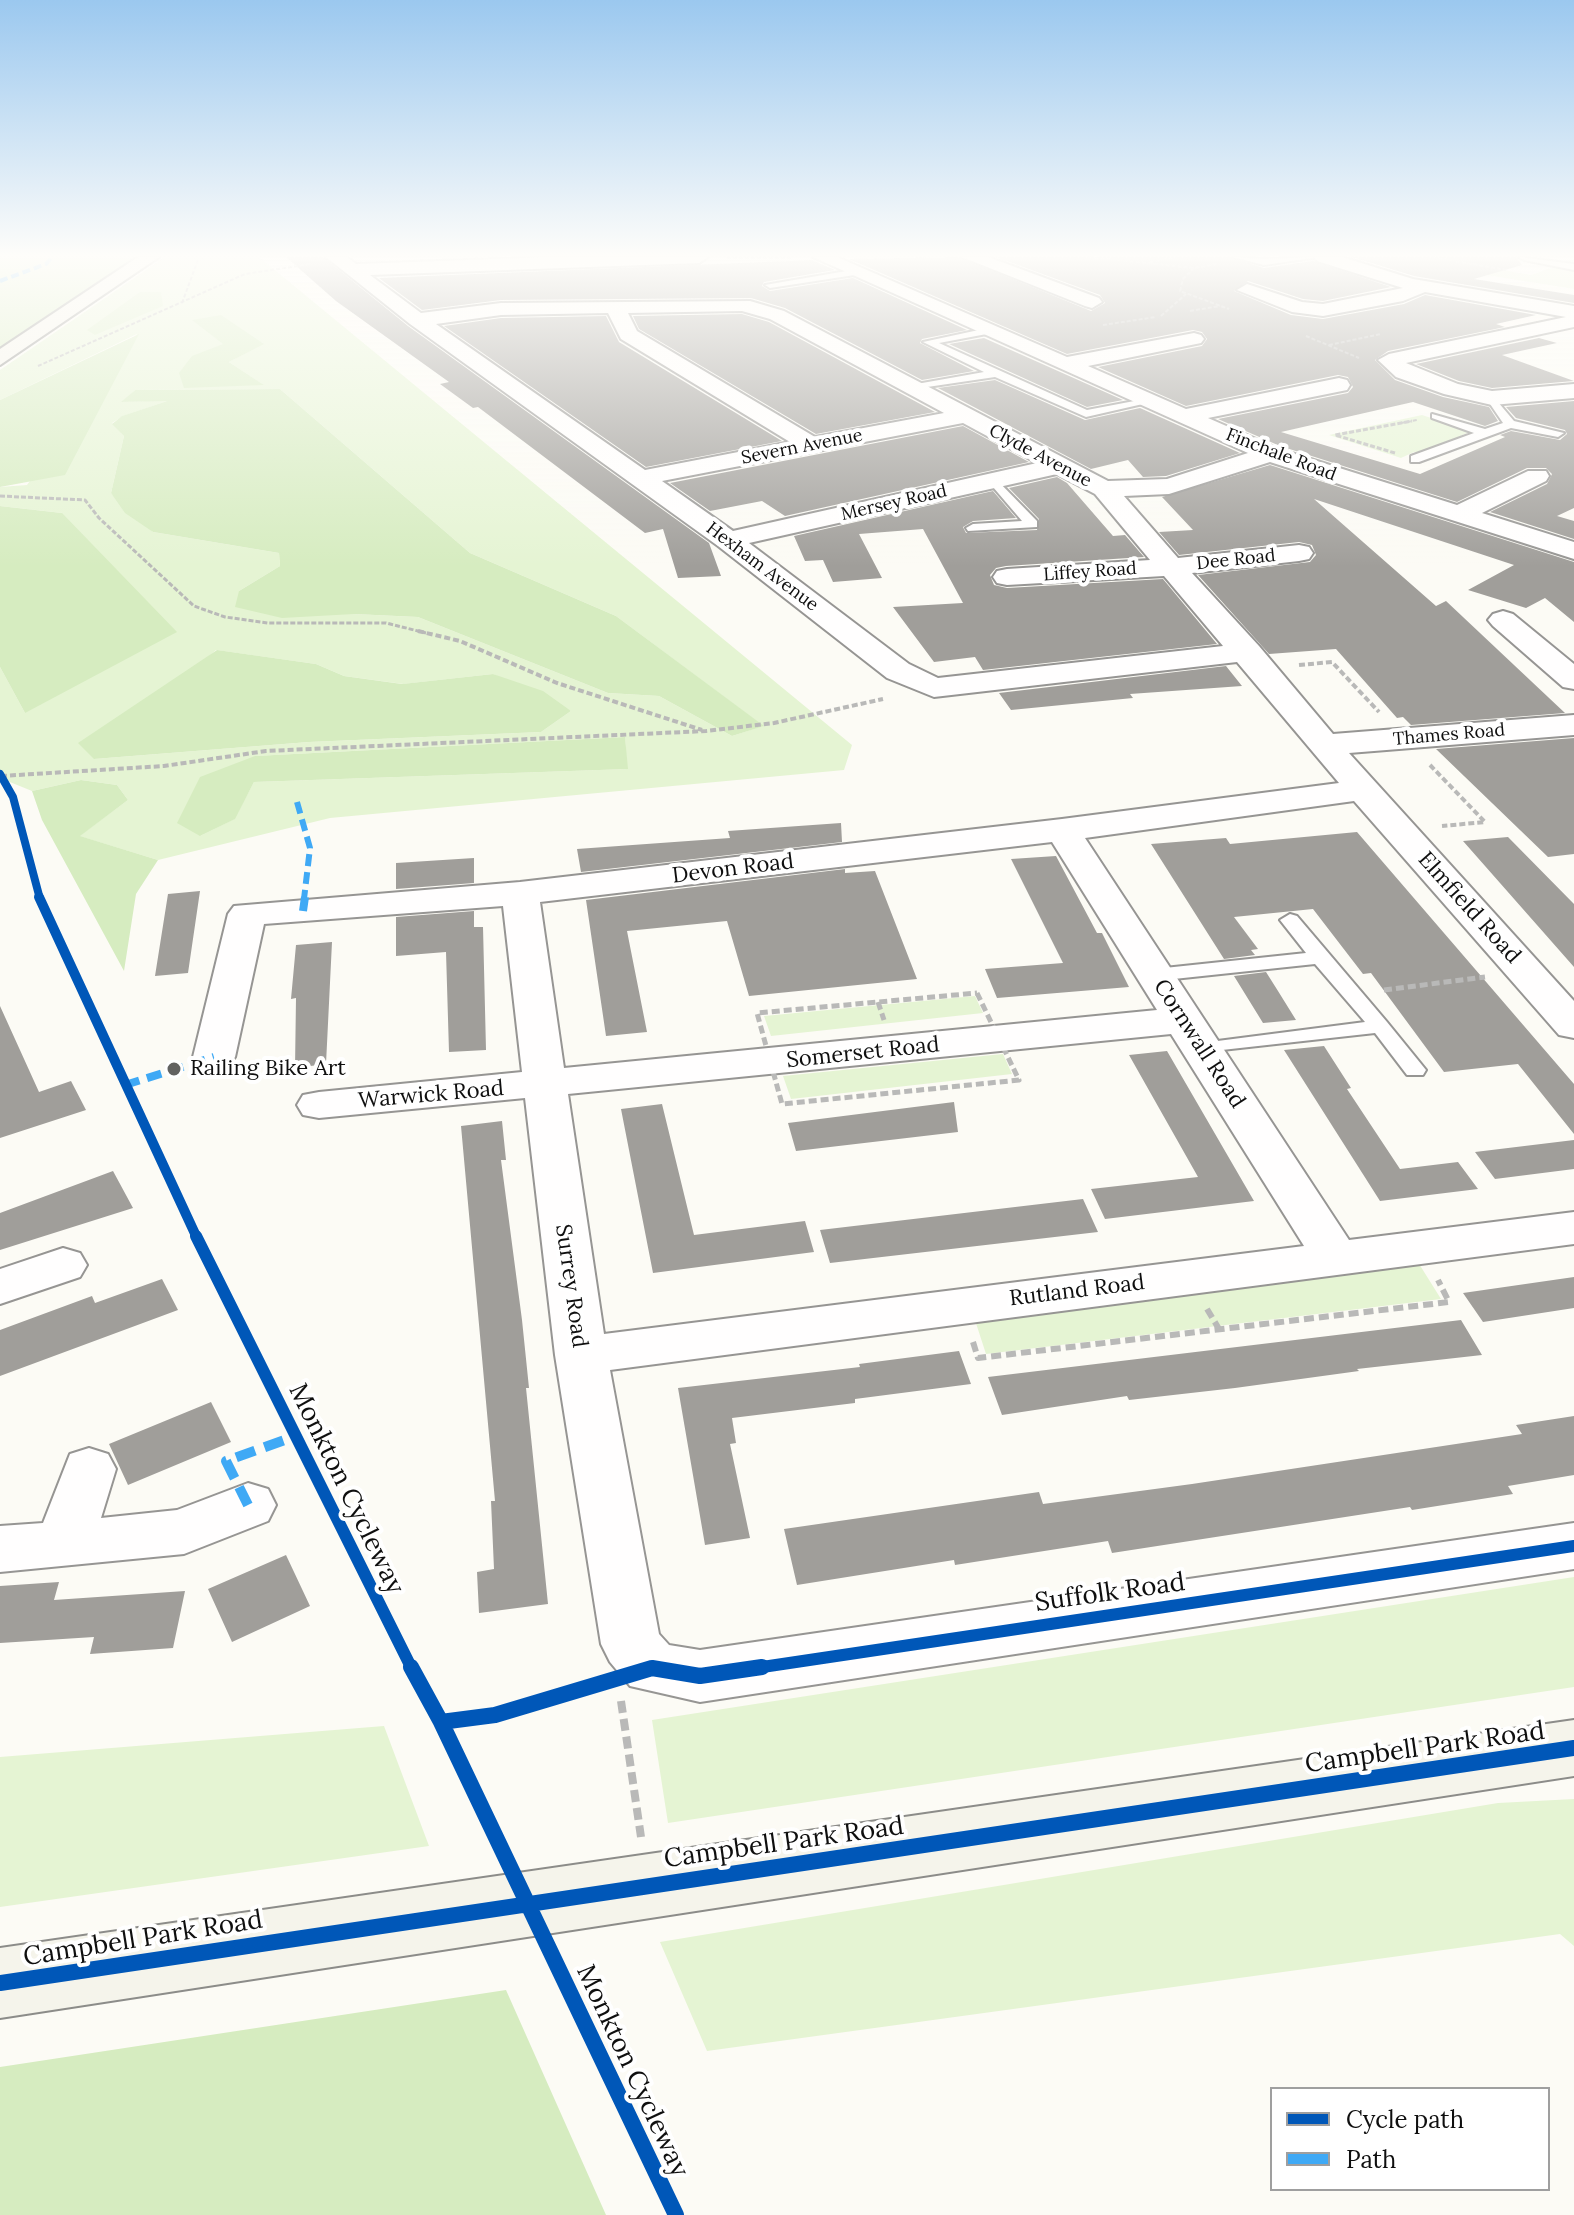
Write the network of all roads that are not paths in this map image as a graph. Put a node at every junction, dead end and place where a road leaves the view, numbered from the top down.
1 (474, 360) edge
2 (670, 360) edge
3 (860, 360) edge
4 (968, 360) edge
5 (1055, 360) edge
6 (1082, 360) edge
7 (1389, 360) edge
8 (1063, 364) junction
9 (996, 373) junction
10 (1339, 385) dead end
11 (911, 388) junction
12 (1574, 391) edge
13 (1492, 398) junction
14 (1150, 401) junction
15 (965, 416) junction
16 (1184, 416) junction
17 (1436, 416) road end
18 (1510, 424) junction
19 (1481, 432) junction
20 (1558, 433) dead end
21 (811, 445) junction
22 (1270, 454) junction
23 (1415, 459) road end
24 (1059, 466) junction
25 (1537, 476) dead end
26 (640, 478) junction
27 (993, 480) junction
28 (1104, 489) junction
29 (1459, 514) junction
30 (973, 528) dead end
31 (728, 540) junction
32 (1574, 551) edge
33 (1299, 553) dead end
34 (1173, 567) junction
35 (1007, 577) dead end
36 (1503, 620) dead end
37 (1248, 652) junction
38 (1574, 680) edge
39 (1574, 725) edge
40 (1325, 745) junction
41 (1363, 790) junction
42 (1062, 830) junction
43 (520, 893) junction
44 (1290, 920) dead end
45 (1320, 958) junction
46 (1155, 975) junction
47 (1380, 1026) junction
48 (1574, 1026) edge
49 (1193, 1035) junction
50 (214, 1057) dead end
51 (1415, 1070) dead end
52 (543, 1085) junction
53 (319, 1105) dead end
54 (1574, 1228) edge
55 (1336, 1258) junction
56 (63, 1265) dead end
57 (0, 1287) edge
58 (581, 1355) junction
59 (89, 1469) dead end
60 (248, 1505) dead end
61 (65, 1543) junction
62 (1574, 1546) edge
63 (0, 1549) edge
64 (635, 1673) joint
65 (1574, 1748) edge
66 (0, 1983) edge

1 - 26 street, Hexham Avenue
2 - 21 street
3 - 11 street, Clyde Avenue
4 - 9 lane
5 - 8 street, Finchale Road
6 - 8 street
7 - 13 street
8 - 14 street, Finchale Road
9 - 11 lane
9 - 14 lane
10 - 16 street
11 - 15 street, Clyde Avenue
12 - 13 street
13 - 18 lane
14 - 16 street, Finchale Road
15 - 21 street, Severn Avenue
15 - 24 street, Clyde Avenue
16 - 22 street, Finchale Road
17 - 19 lane
18 - 19 lane
18 - 20 lane
19 - 23 lane
21 - 26 street, Severn Avenue
22 - 28 street
22 - 29 street, Finchale Road
24 - 27 street, Mersey Road
24 - 28 street, Clyde Avenue
25 - 29 street
26 - 31 street, Hexham Avenue
27 - 30 lane
27 - 31 street, Mersey Road
28 - 34 street, Clyde Avenue
29 - 32 street, Finchale Road
31 - 37 street, Hexham Avenue
33 - 34 street, Dee Road
34 - 35 street, Liffey Road
34 - 37 street, Clyde Avenue
36 - 38 street
37 - 40 street, Clyde Avenue
39 - 40 street, Thames Road
40 - 41 street, Clyde Avenue
41 - 42 street, Devon Road
41 - 48 street, Elmfield Road
42 - 43 street, Devon Road
42 - 46 street, Cornwall Road
43 - 50 street, Devon Road
43 - 52 street, Surrey Road
44 - 45 lane
45 - 46 lane
45 - 47 lane
46 - 49 street, Cornwall Road
47 - 49 lane
47 - 51 lane
49 - 52 street, Somerset Road
49 - 55 street, Cornwall Road
52 - 53 street, Warwick Road
52 - 58 street, Surrey Road
54 - 55 street, Rutland Road
55 - 58 street, Rutland Road
56 - 57 street
58 - 64 street, Surrey Road
59 - 61 street
60 - 61 street
61 - 63 street
62 - 64 street, Suffolk Road
65 - 66 street, Campbell Park Road

